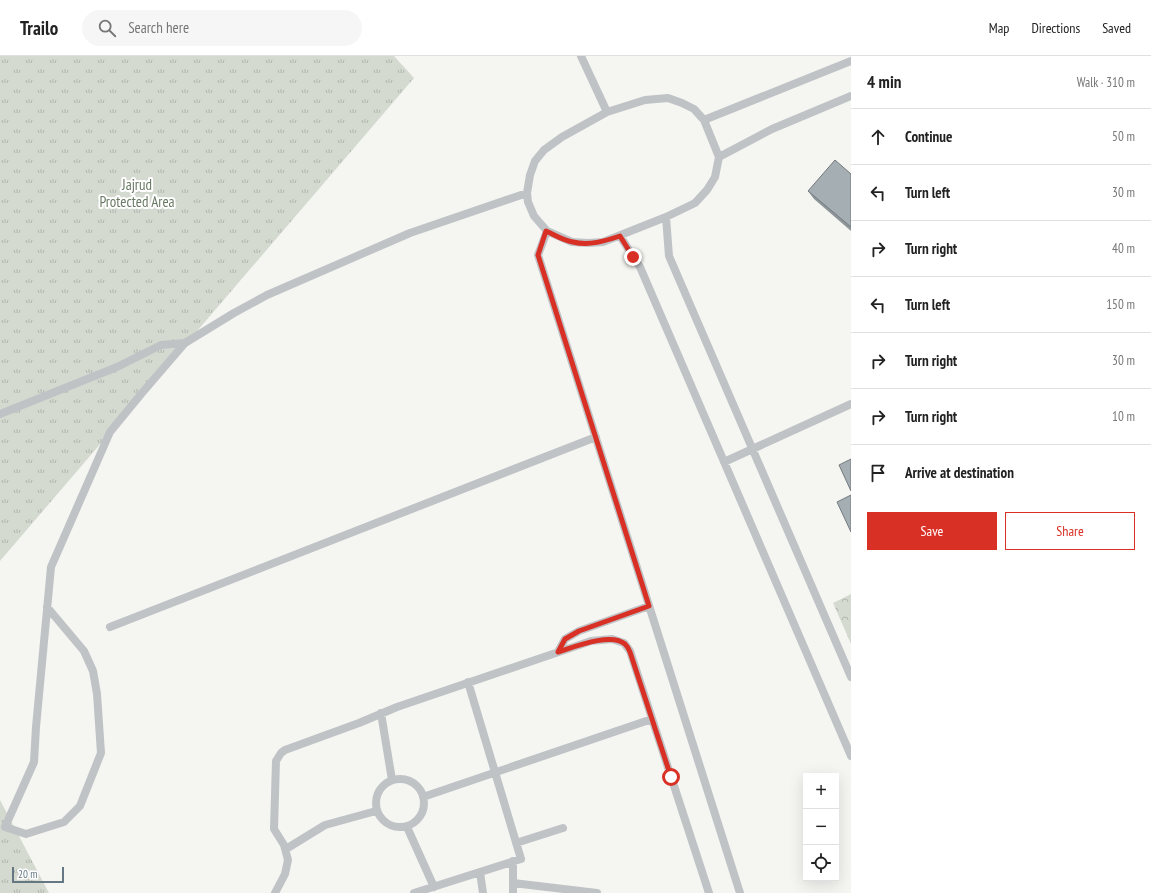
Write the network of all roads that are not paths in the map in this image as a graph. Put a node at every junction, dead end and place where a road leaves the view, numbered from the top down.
1 (582, 56) edge
2 (851, 61) edge
3 (851, 96) edge
4 (607, 112) junction
5 (704, 120) junction
6 (719, 157) junction
7 (527, 193) junction
8 (666, 217) junction
9 (546, 231) junction
10 (620, 236) junction
11 (185, 343) junction
12 (851, 404) edge
13 (0, 414) edge
14 (596, 437) junction
15 (753, 449) junction
16 (724, 462) junction
17 (649, 606) junction
18 (47, 607) junction
19 (110, 627) dead end
20 (558, 652) junction
21 (851, 677) edge
22 (468, 682) junction
23 (381, 714) junction
24 (652, 719) junction
25 (851, 756) edge
26 (495, 772) junction
27 (392, 780) junction
28 (423, 797) junction
29 (376, 811) junction
30 (407, 827) junction
31 (563, 828) dead end
32 (516, 843) junction
33 (286, 849) junction
34 (513, 861) junction
35 (480, 872) junction
36 (513, 883) junction
37 (434, 887) junction
38 (275, 893) edge
39 (414, 893) edge
40 (483, 893) edge
41 (513, 893) edge
42 (597, 893) edge
43 (709, 893) edge
44 (740, 893) edge

1 - 4 lane
2 - 5 lane
3 - 6 lane
4 - 5 lane
4 - 7 lane
5 - 6 lane
6 - 8 lane
7 - 9 lane
7 - 11 lane
8 - 10 lane
8 - 15 lane
9 - 10 lane
9 - 14 lane
10 - 16 lane
11 - 13 lane
11 - 18 lane
12 - 15 lane
14 - 17 lane
14 - 19 lane
15 - 16 lane
15 - 21 lane
16 - 25 lane
17 - 20 lane
17 - 44 lane
18 - 18 lane
20 - 22 lane
20 - 24 lane
22 - 23 lane
22 - 26 lane
23 - 27 lane
23 - 33 lane
24 - 26 lane
24 - 43 lane
26 - 28 lane
26 - 32 lane
27 - 28 lane
27 - 29 lane
28 - 30 lane
29 - 30 lane
29 - 33 lane
30 - 37 lane
31 - 32 lane
32 - 34 lane
33 - 38 lane
34 - 35 lane
34 - 36 lane
35 - 37 lane
35 - 40 lane
36 - 41 lane
36 - 42 lane
37 - 39 lane

